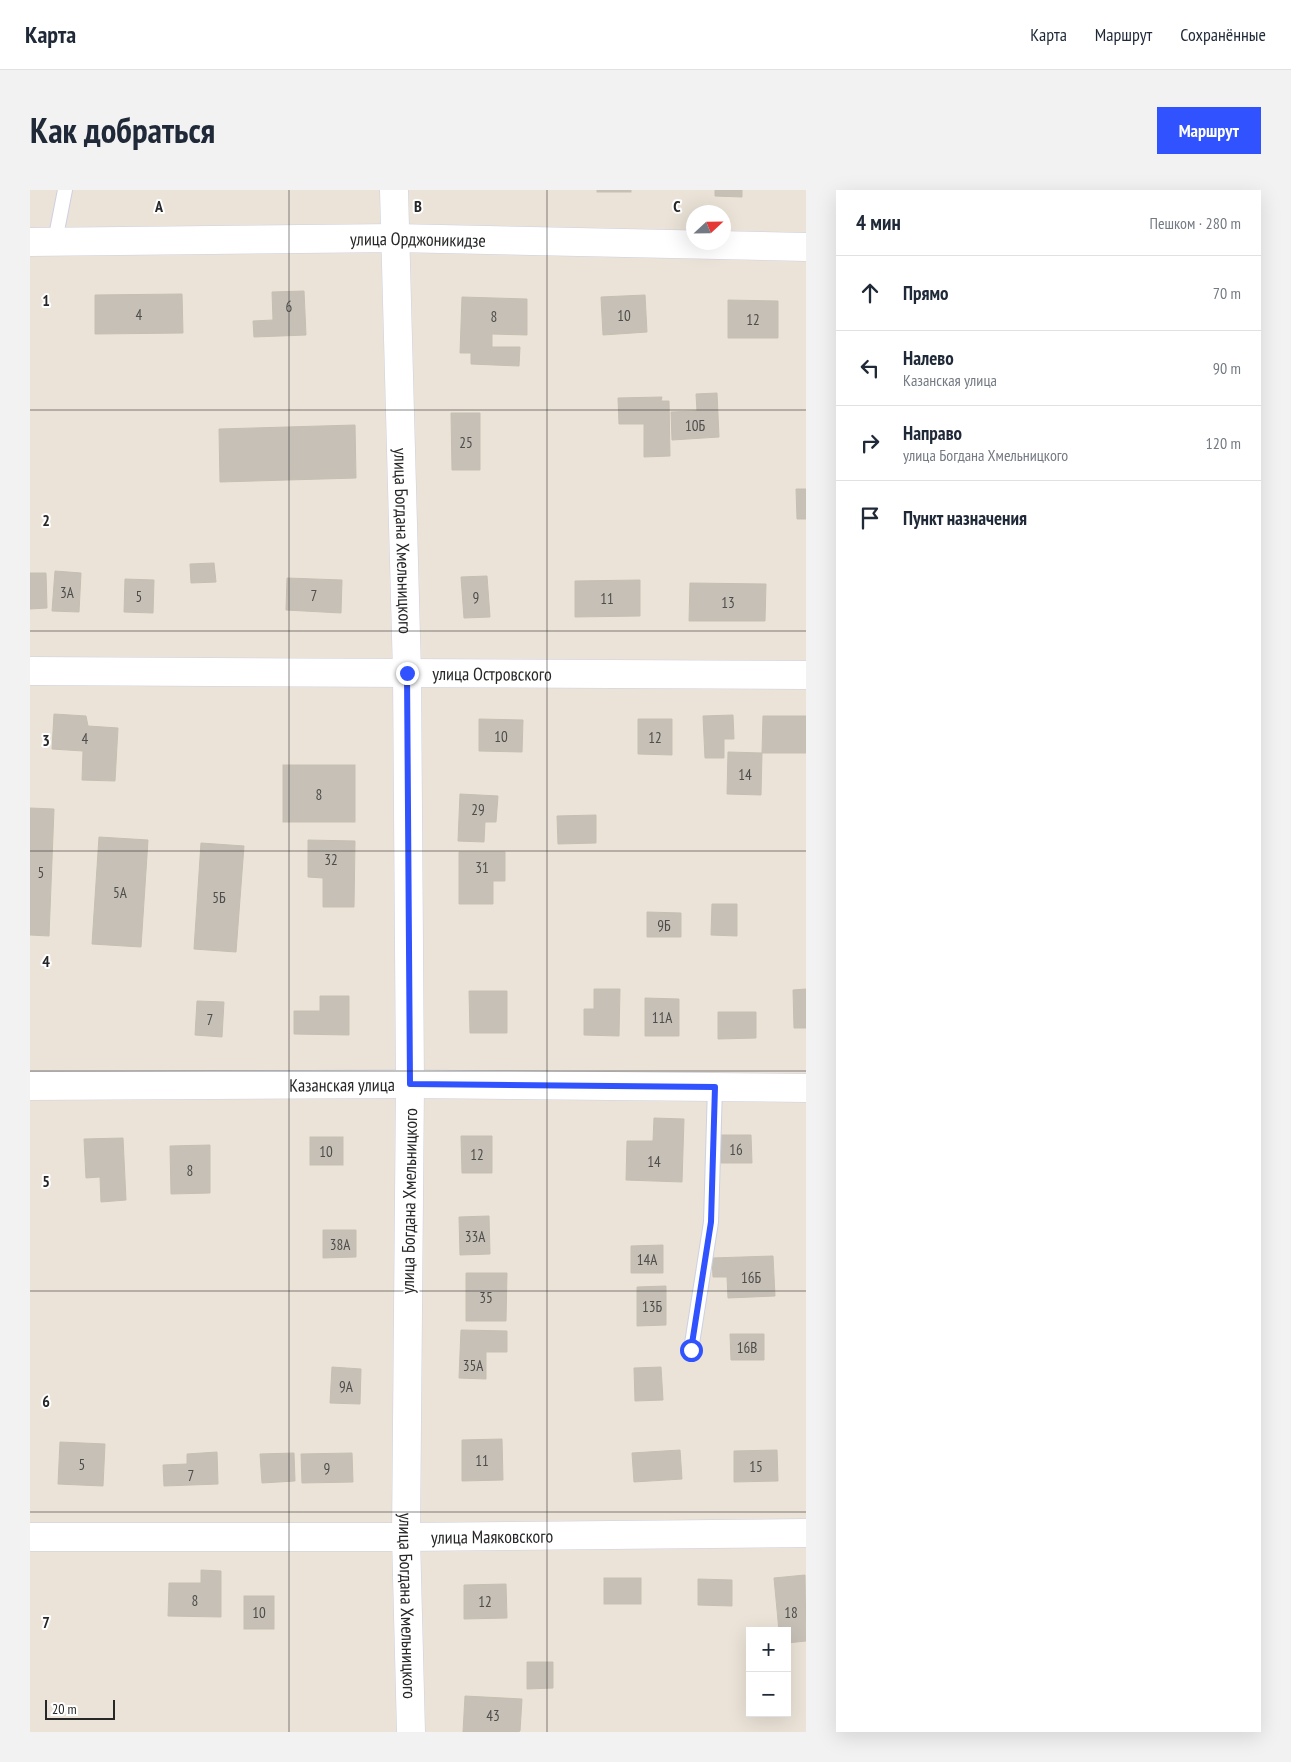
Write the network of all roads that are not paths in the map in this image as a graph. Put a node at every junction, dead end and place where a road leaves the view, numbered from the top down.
1 (65, 190) edge
2 (394, 190) edge
3 (396, 238) junction
4 (42, 241) edge
5 (806, 247) edge
6 (30, 671) edge
7 (407, 673) junction
8 (806, 675) edge
9 (410, 1084) junction
10 (30, 1086) edge
11 (715, 1087) junction
12 (806, 1088) edge
13 (691, 1350) dead end
14 (806, 1533) edge
15 (30, 1537) edge
16 (406, 1537) junction
17 (411, 1732) edge

1 - 4 lane
2 - 3 street, улица Богдана Хмельницкого
3 - 4 street, улица Орджоникидзе
3 - 5 street, улица Орджоникидзе
3 - 7 street, улица Богдана Хмельницкого
6 - 7 street, улица Островского
7 - 8 street, улица Островского
7 - 9 street, улица Богдана Хмельницкого
9 - 10 street, Казанская улица
9 - 11 street, Казанская улица
9 - 16 street, улица Богдана Хмельницкого
11 - 12 street, Казанская улица
11 - 13 lane
14 - 16 street, улица Маяковского
15 - 16 street, улица Маяковского
16 - 17 street, улица Богдана Хмельницкого

